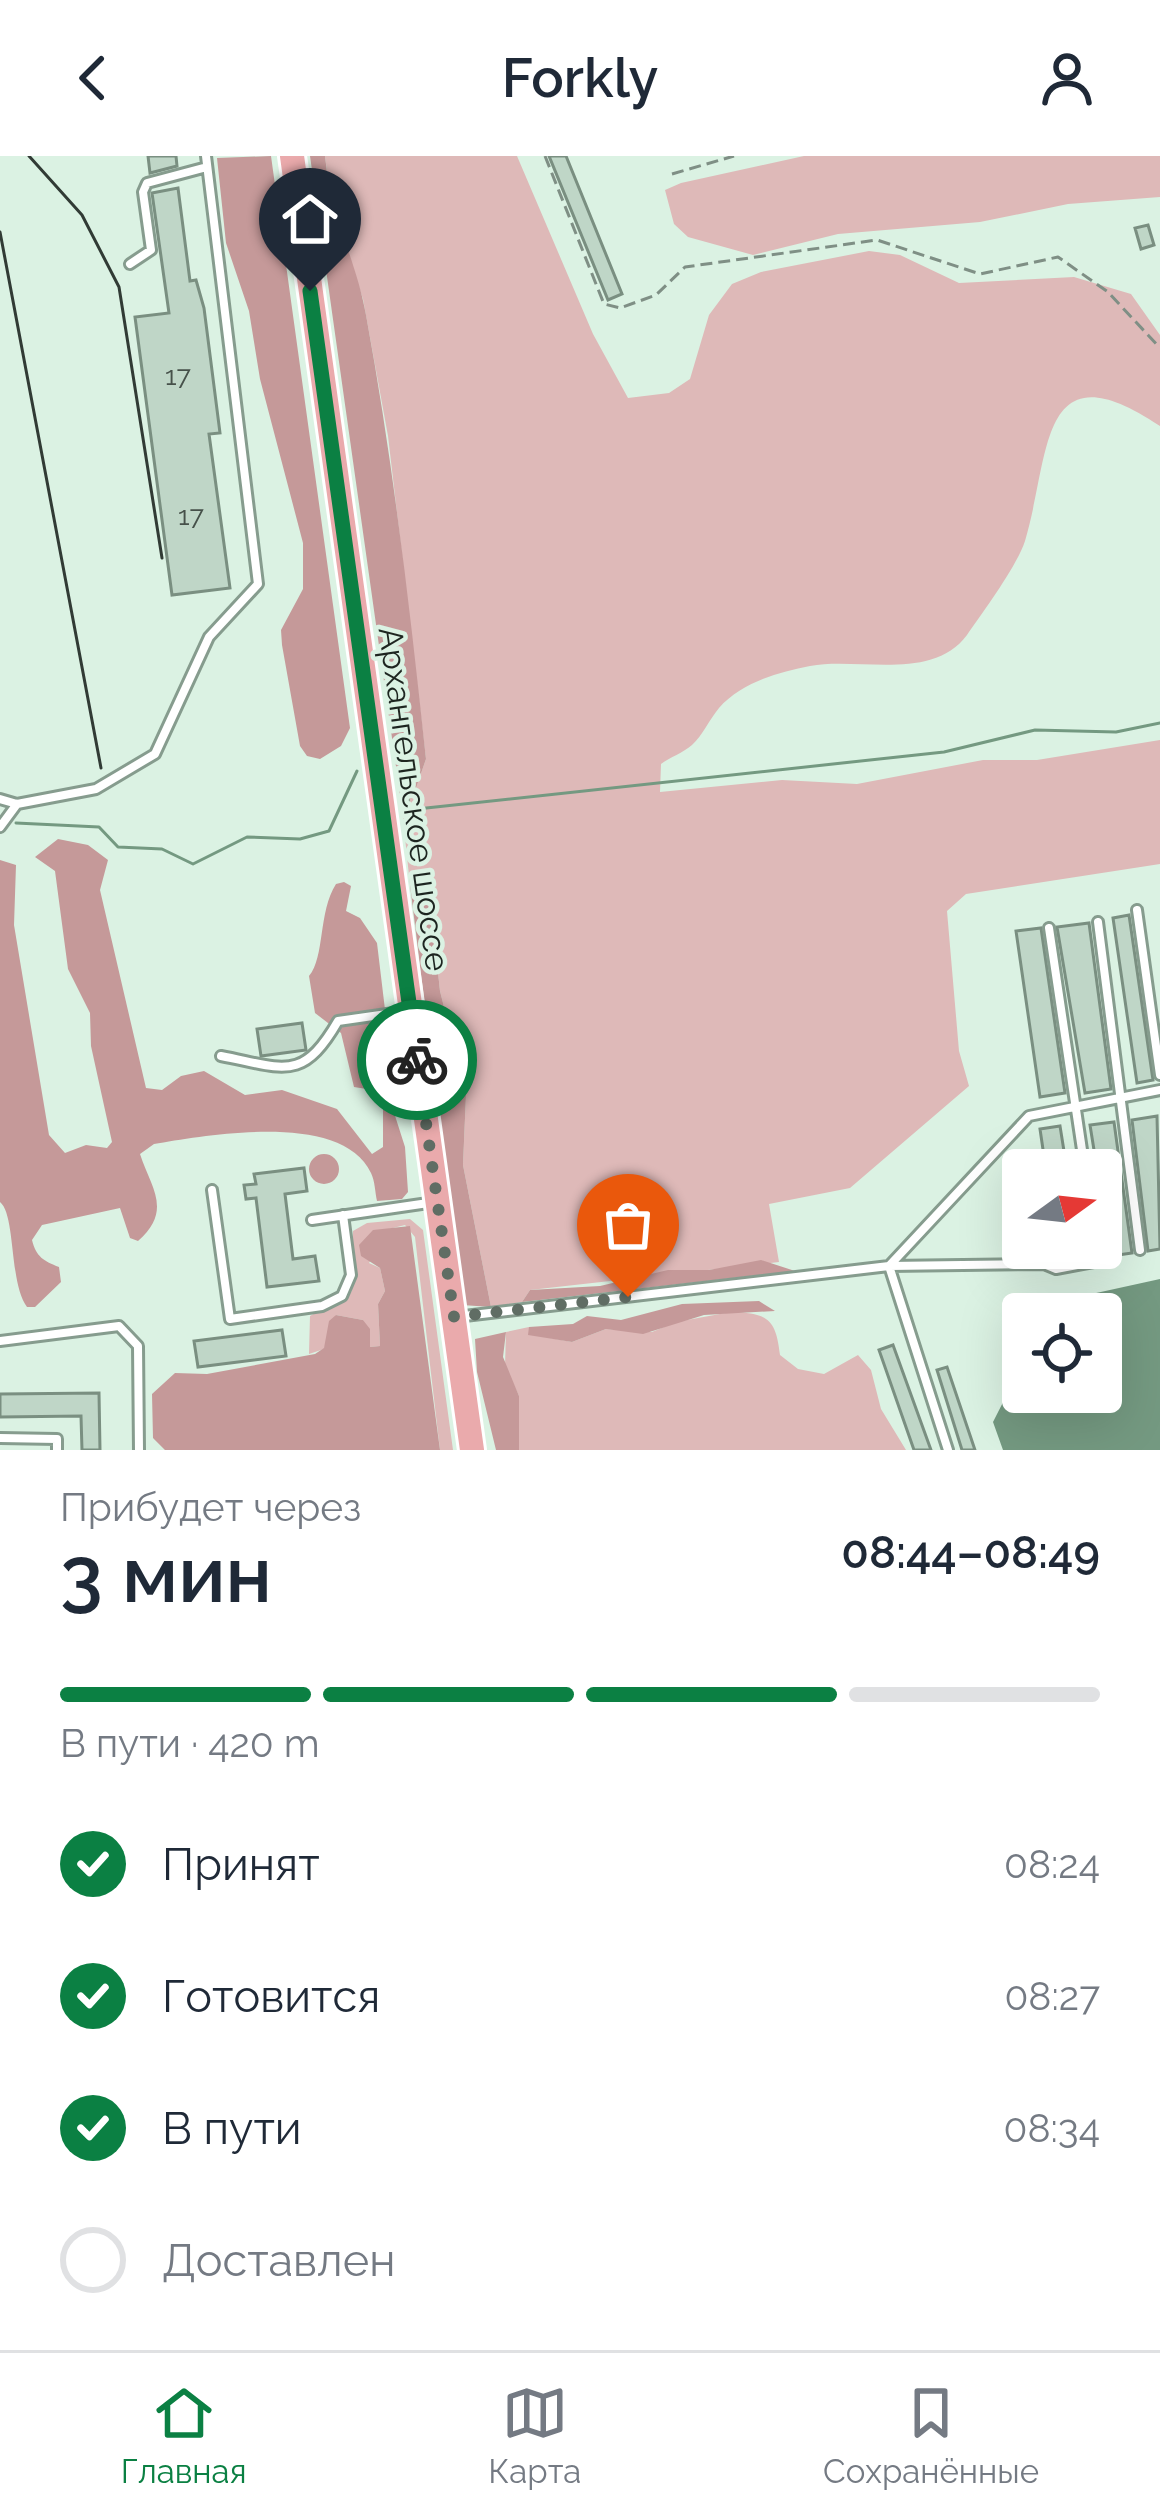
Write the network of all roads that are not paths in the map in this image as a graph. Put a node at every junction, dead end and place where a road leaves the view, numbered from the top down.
1 (292, 156) edge
2 (207, 162) edge
3 (130, 264) dead end
4 (0, 798) edge
5 (16, 804) junction
6 (0, 827) edge
7 (1137, 910) dead end
8 (1098, 922) dead end
9 (1048, 928) dead end
10 (410, 1011) junction
11 (221, 1056) dead end
12 (1160, 1076) edge
13 (1160, 1090) edge
14 (1123, 1095) junction
15 (1074, 1104) junction
16 (1081, 1149) edge
17 (212, 1190) dead end
18 (437, 1202) junction
19 (343, 1215) junction
20 (312, 1220) dead end
21 (1140, 1250) dead end
22 (1002, 1265) edge
23 (889, 1266) junction
24 (454, 1317) junction
25 (0, 1341) edge
26 (0, 1438) edge
27 (57, 1450) edge
28 (139, 1450) edge
29 (472, 1450) edge
30 (948, 1450) edge

1 - 10 main road, Архангельское шоссе
2 - 3 lane
2 - 5 lane
4 - 5 lane
5 - 6 lane
7 - 12 lane
8 - 14 lane
9 - 15 lane
10 - 11 lane
10 - 18 main road, Архангельское шоссе
13 - 14 lane
14 - 15 lane
14 - 21 lane
15 - 16 lane
15 - 23 lane
17 - 19 lane
18 - 19 lane
18 - 24 main road, Архангельское шоссе
19 - 20 lane
22 - 23 lane
23 - 24 lane
23 - 30 lane
24 - 29 main road, Архангельское шоссе
25 - 28 lane
26 - 27 lane

